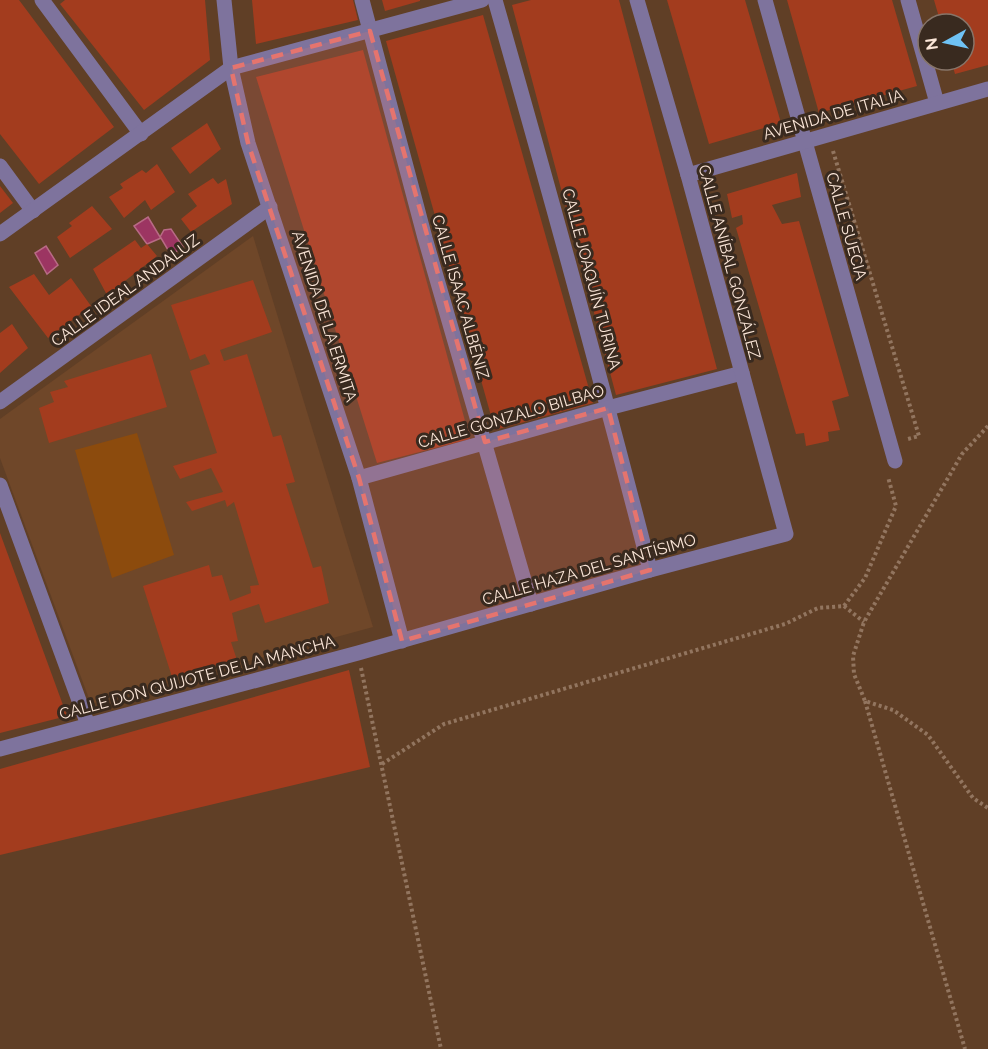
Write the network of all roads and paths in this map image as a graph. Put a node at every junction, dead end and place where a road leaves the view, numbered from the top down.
1 (42, 0) edge
2 (224, 0) edge
3 (362, 0) edge
4 (482, 0) edge
5 (495, 0) edge
6 (637, 0) edge
7 (765, 0) edge
8 (908, 0) edge
9 (370, 32) junction
10 (231, 68) junction
11 (988, 89) edge
12 (937, 103) junction
13 (141, 134) junction
14 (804, 141) junction
15 (0, 166) edge
16 (688, 175) junction
17 (270, 207) junction
18 (33, 211) junction
19 (0, 234) edge
20 (741, 372) junction
21 (0, 402) edge
22 (608, 408) junction
23 (988, 426) edge
24 (485, 442) junction
25 (894, 462) dead end
26 (359, 478) junction
27 (0, 485) edge
28 (786, 534) joint
29 (650, 570) junction
30 (531, 603) junction
31 (844, 606) dead end
32 (864, 622) junction
33 (785, 624) dead end
34 (402, 641) junction
35 (358, 653) junction
36 (865, 701) junction
37 (88, 725) junction
38 (0, 749) edge
39 (382, 764) junction
40 (988, 808) edge
41 (441, 1049) edge
42 (965, 1049) edge

1 - 13 street
2 - 10 street, AVENIDA DE LA ERMITA
3 - 9 street, CALLE ISAAC ALBÉNIZ
4 - 9 street
5 - 22 street, CALLE JOAQUÍN TURINA
6 - 16 street, CALLE ANÍBAL GONZÁLEZ
7 - 14 street, CALLE SUECIA
8 - 12 street
9 - 10 street
9 - 24 street, CALLE ISAAC ALBÉNIZ
10 - 13 street
10 - 17 street, AVENIDA DE LA ERMITA
11 - 12 street, AVENIDA DE ITALIA
12 - 14 street, AVENIDA DE ITALIA
13 - 18 street
14 - 16 street, AVENIDA DE ITALIA
14 - 25 street, CALLE SUECIA
15 - 18 street
16 - 20 street, CALLE ANÍBAL GONZÁLEZ
17 - 21 street, CALLE IDEAL ANDALUZ
17 - 26 street, AVENIDA DE LA ERMITA
18 - 19 street
20 - 22 street, CALLE GONZALO BILBAO
20 - 28 street, CALLE ANÍBAL GONZÁLEZ
22 - 24 street, CALLE GONZALO BILBAO
22 - 29 street, CALLE JOAQUÍN TURINA
23 - 32 path
24 - 26 street, CALLE GONZALO BILBAO
24 - 30 street, CALLE ISAAC ALBÉNIZ
26 - 34 street, AVENIDA DE LA ERMITA
27 - 37 street
28 - 29 street, CALLE HAZA DEL SANTÍSIMO
29 - 30 street, CALLE HAZA DEL SANTÍSIMO
30 - 34 street, CALLE HAZA DEL SANTÍSIMO
31 - 32 path
32 - 36 path
33 - 39 path
34 - 35 street, CALLE DON QUIJOTE DE LA MANCHA
35 - 37 street, CALLE DON QUIJOTE DE LA MANCHA
35 - 39 path
36 - 40 path
36 - 42 path
37 - 38 street, CALLE DON QUIJOTE DE LA MANCHA
39 - 41 path

